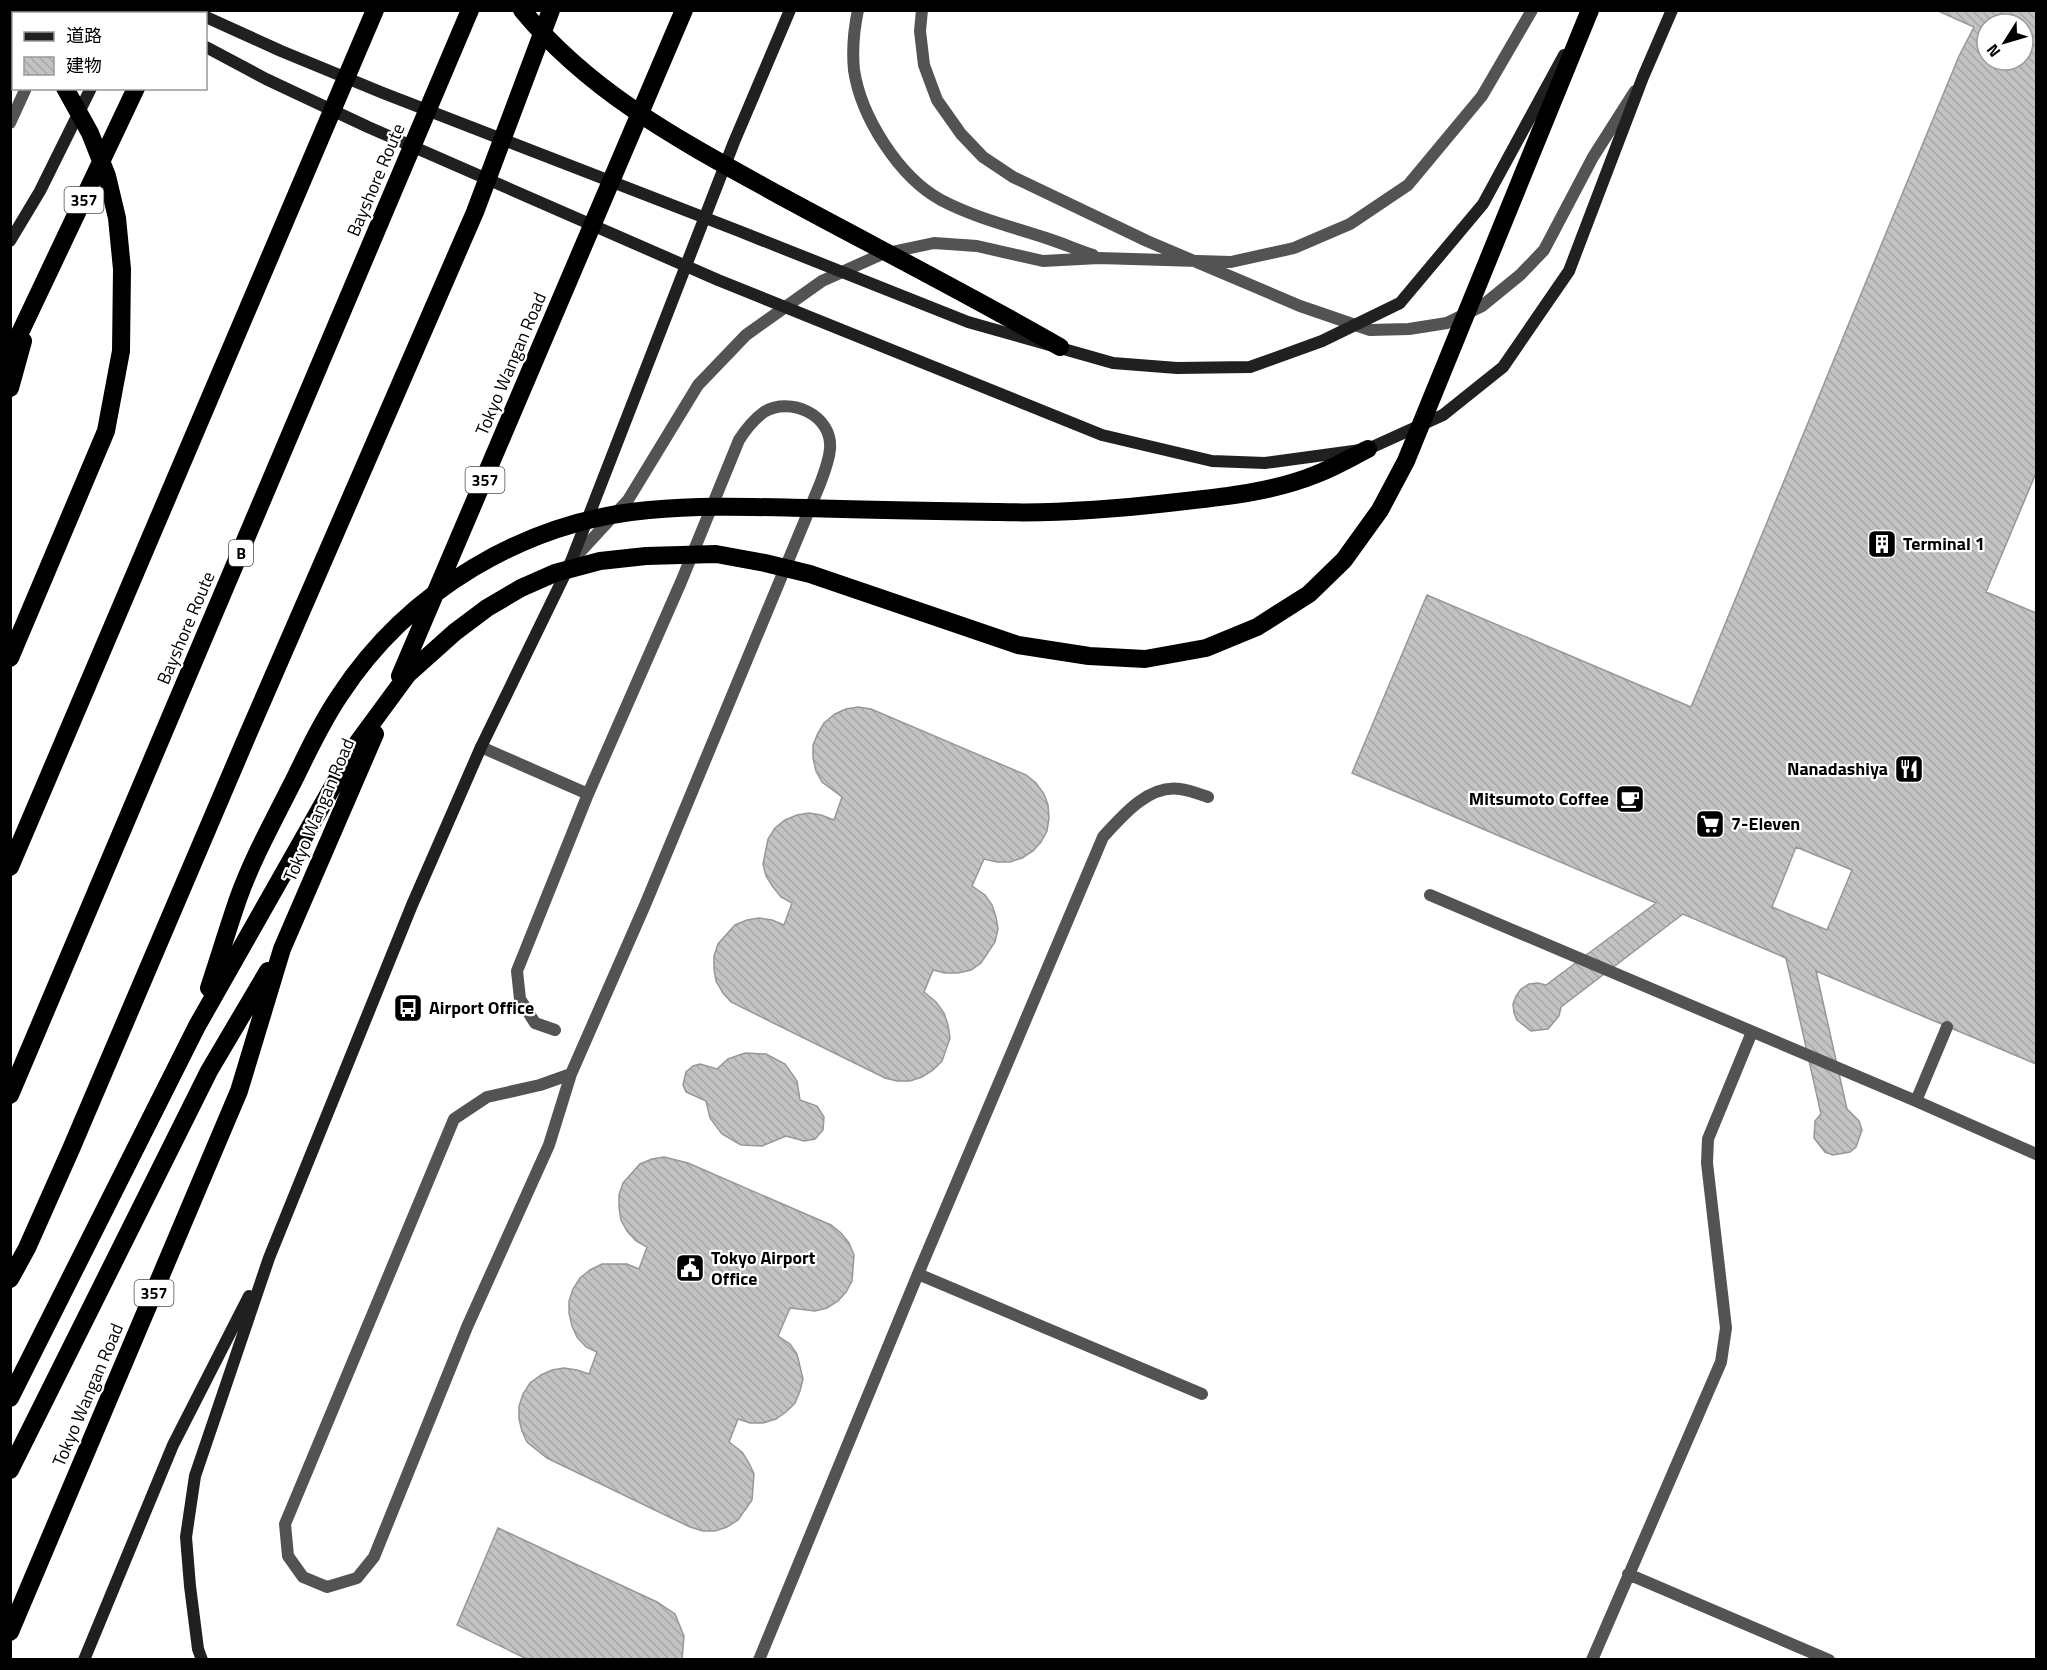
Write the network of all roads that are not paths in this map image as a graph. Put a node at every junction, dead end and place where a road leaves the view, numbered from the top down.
1 (375, 10) edge
2 (470, 10) edge
3 (522, 10) edge
4 (551, 10) edge
5 (684, 10) edge
6 (790, 10) edge
7 (858, 10) edge
8 (921, 10) edge
9 (1532, 10) edge
10 (1589, 10) edge
11 (1672, 10) edge
12 (207, 17) edge
13 (207, 48) edge
14 (1643, 77) junction
15 (25, 90) edge
16 (66, 90) edge
17 (90, 90) edge
18 (135, 90) edge
19 (10, 123) edge
20 (10, 241) edge
21 (1099, 258) junction
22 (32, 311) junction
23 (1060, 347) junction
24 (10, 354) edge
25 (10, 388) edge
26 (1368, 449) junction
27 (570, 564) junction
28 (10, 658) edge
29 (481, 747) junction
30 (588, 795) junction
31 (1208, 797) dead end
32 (10, 867) edge
33 (1430, 895) dead end
34 (282, 949) junction
35 (196, 1026) junction
36 (1947, 1027) dead end
37 (555, 1030) dead end
38 (1752, 1032) junction
39 (571, 1074) junction
40 (10, 1095) edge
41 (1916, 1101) junction
42 (2037, 1154) edge
43 (269, 1258) junction
44 (918, 1274) junction
45 (10, 1279) edge
46 (1202, 1394) dead end
47 (10, 1398) edge
48 (10, 1470) edge
49 (1628, 1574) junction
50 (10, 1632) edge
51 (84, 1659) edge
52 (202, 1659) edge
53 (759, 1659) edge
54 (1592, 1659) edge
55 (1829, 1659) edge

1 - 32 highway
2 - 40 highway, Bayshore Route / B
3 - 23 highway
4 - 45 highway
5 - 34 highway, Tokyo Wangan Road / 357
6 - 27 street
7 - 21 street
8 - 14 street
9 - 21 street
10 - 23 street
10 - 35 highway
11 - 14 street
12 - 23 street
13 - 26 street
14 - 26 street
15 - 19 street
16 - 28 highway
17 - 20 street
18 - 22 highway, 357
21 - 27 street
22 - 24 highway, 357
22 - 25 highway
26 - 35 highway
27 - 29 street
29 - 30 street
29 - 43 street
30 - 37 street
30 - 39 street
31 - 44 street
33 - 38 street
34 - 48 highway
34 - 50 highway, Tokyo Wangan Road / 357
35 - 47 highway
36 - 41 street
38 - 41 street
38 - 49 street
39 - 39 street
41 - 42 street
43 - 51 street
43 - 52 street
44 - 46 street
44 - 53 street
49 - 54 street
49 - 55 street

